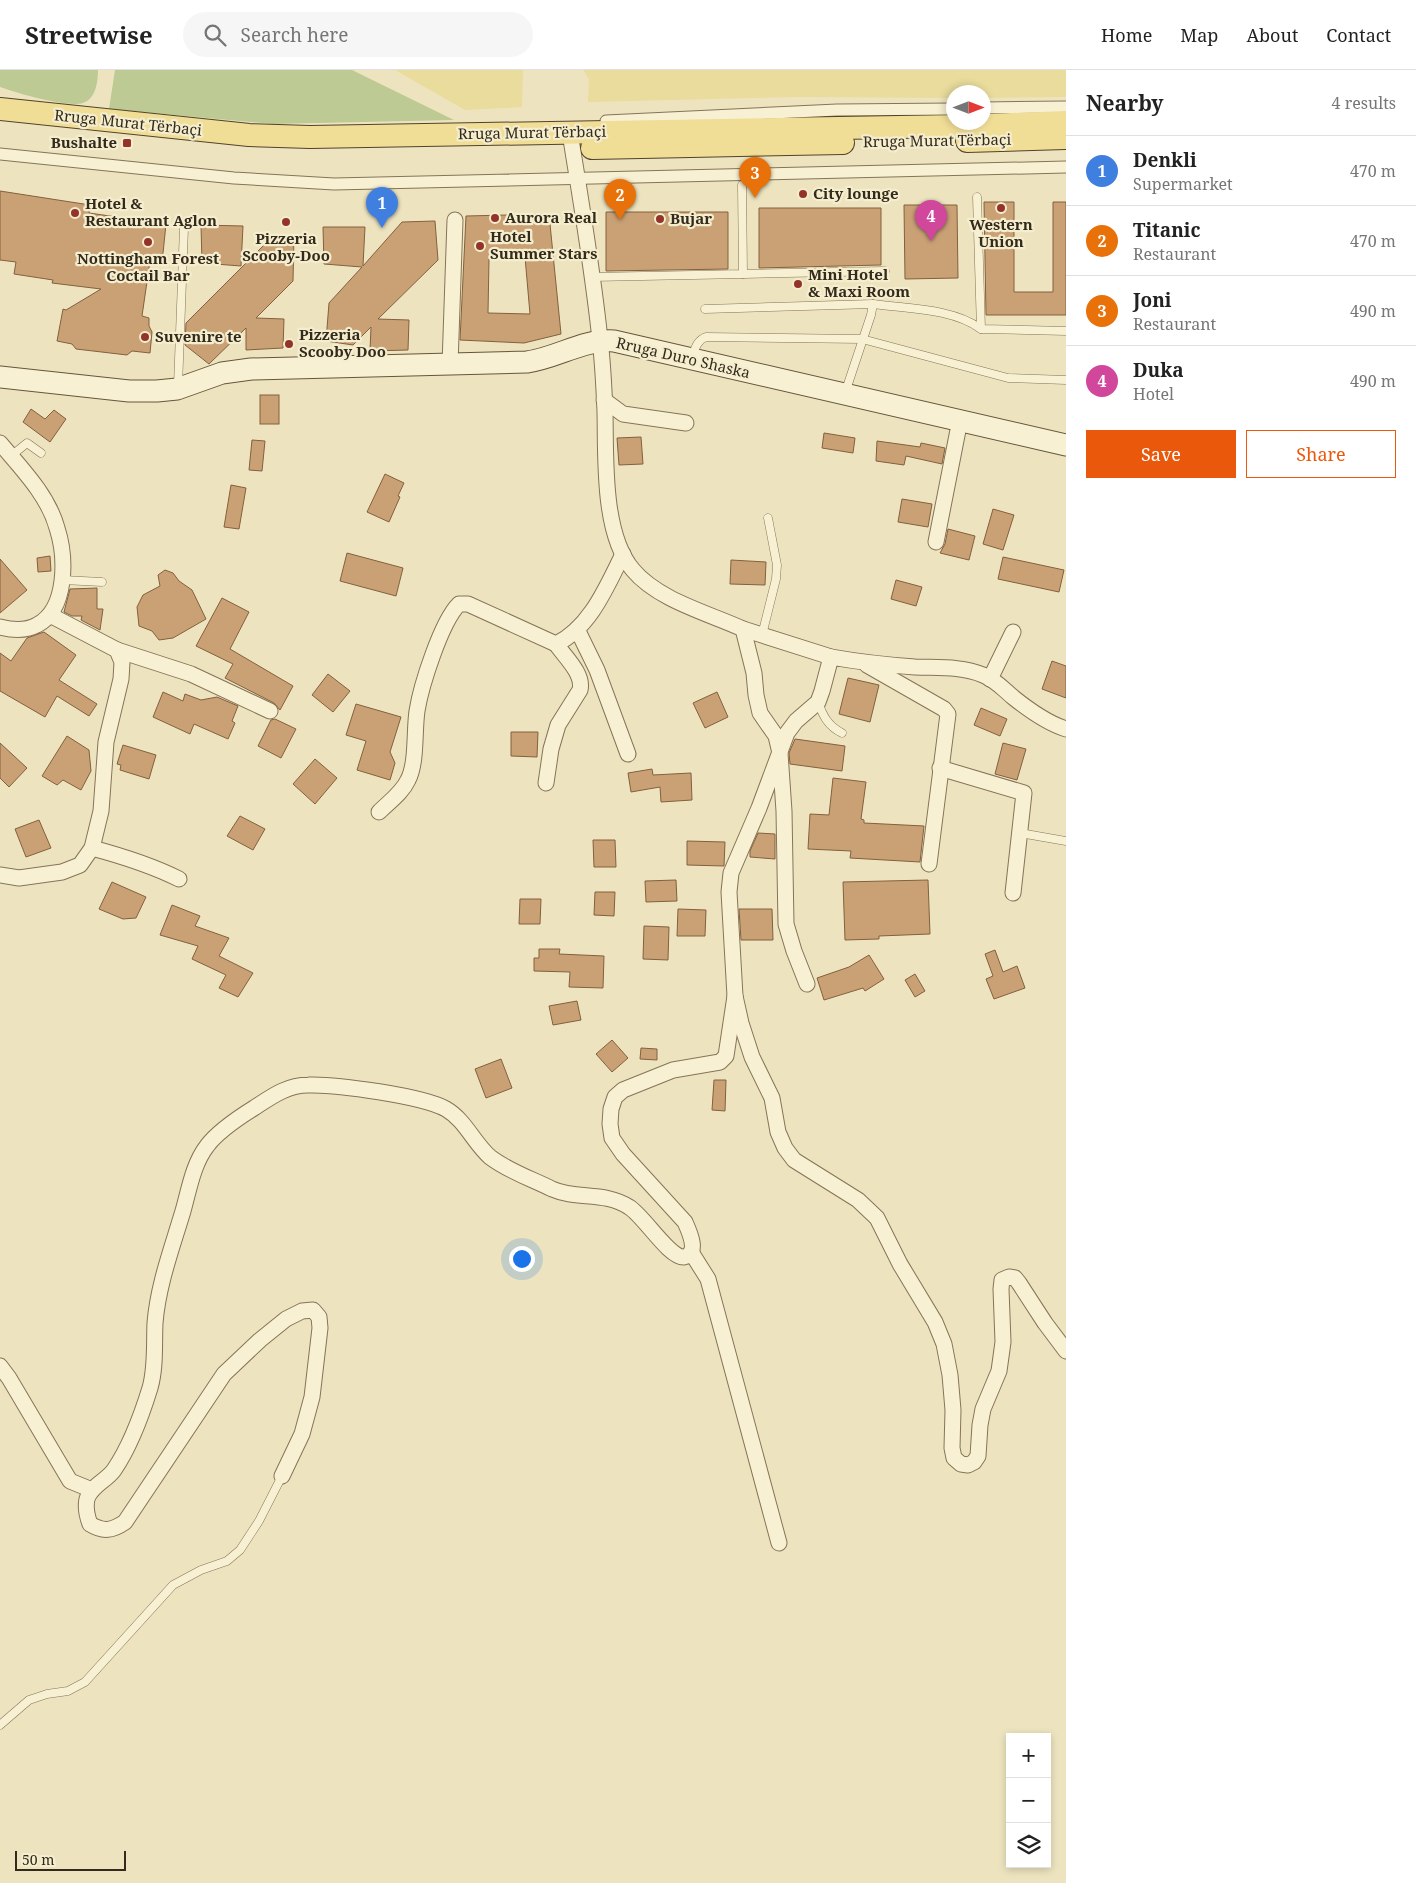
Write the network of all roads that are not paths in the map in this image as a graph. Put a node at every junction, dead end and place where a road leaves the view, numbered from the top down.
1 (1066, 107) edge
2 (991, 108) edge
3 (0, 109) edge
4 (946, 109) edge
5 (1066, 122) edge
6 (0, 125) edge
7 (476, 125) dead end
8 (1066, 138) edge
9 (571, 140) junction
10 (0, 154) edge
11 (1066, 167) edge
12 (577, 177) junction
13 (742, 185) dead end
14 (977, 197) dead end
15 (455, 220) dead end
16 (184, 228) dead end
17 (885, 271) dead end
18 (743, 274) junction
19 (592, 277) junction
20 (873, 304) junction
21 (705, 309) dead end
22 (980, 329) junction
23 (1066, 331) edge
24 (862, 339) junction
25 (600, 340) junction
26 (691, 359) junction
27 (450, 365) junction
28 (0, 377) edge
29 (1066, 380) edge
30 (177, 389) junction
31 (844, 395) junction
32 (604, 400) junction
33 (960, 420) junction
34 (686, 424) dead end
35 (0, 443) edge
36 (1066, 445) edge
37 (40, 453) dead end
38 (11, 456) junction
39 (768, 518) dead end
40 (936, 542) dead end
41 (623, 554) junction
42 (63, 580) junction
43 (102, 582) dead end
44 (50, 615) junction
45 (0, 627) edge
46 (577, 629) junction
47 (743, 629) junction
48 (1013, 632) dead end
49 (762, 635) junction
50 (556, 644) junction
51 (117, 650) junction
52 (831, 657) junction
53 (861, 662) junction
54 (990, 679) junction
55 (818, 702) junction
56 (270, 711) dead end
57 (1066, 729) edge
58 (842, 733) dead end
59 (780, 753) junction
60 (628, 754) dead end
61 (940, 768) junction
62 (546, 783) dead end
63 (379, 812) dead end
64 (1020, 833) junction
65 (1066, 841) edge
66 (92, 848) junction
67 (929, 864) dead end
68 (0, 874) edge
69 (179, 879) dead end
70 (1014, 893) dead end
71 (807, 984) dead end
72 (735, 996) junction
73 (691, 1252) junction
74 (1066, 1352) edge
75 (0, 1366) edge
76 (282, 1476) joint
77 (92, 1490) junction
78 (780, 1543) dead end
79 (0, 1725) edge

1 - 2 street
3 - 9 main road, Rruga Murat Tërbaçi
4 - 7 street
5 - 9 main road, Rruga Murat Tërbaçi
6 - 9 main road, Rruga Murat Tërbaçi
8 - 9 main road, Rruga Murat Tërbaçi
9 - 12 street
10 - 12 street
11 - 12 street
12 - 19 street
13 - 18 lane
14 - 22 lane
15 - 27 street
16 - 30 lane
17 - 18 lane
18 - 19 lane
19 - 25 street
20 - 21 lane
20 - 22 lane
20 - 24 lane
22 - 23 lane
24 - 26 lane
24 - 29 lane
24 - 31 lane
25 - 26 main road, Rruga Duro Shaska
25 - 27 main road, Rruga Duro Shaska
25 - 32 street
26 - 31 main road, Rruga Duro Shaska
27 - 30 main road, Rruga Duro Shaska
28 - 30 main road, Rruga Duro Shaska
31 - 33 main road, Rruga Duro Shaska
32 - 34 street
32 - 41 street
33 - 36 main road, Rruga Duro Shaska
33 - 40 street
35 - 38 street
37 - 38 lane
38 - 42 street
39 - 49 lane
41 - 46 street
41 - 47 street
42 - 43 lane
42 - 44 street
44 - 45 street
44 - 51 street
46 - 50 street
46 - 60 street
47 - 49 street
47 - 59 street
48 - 54 street
49 - 52 street
50 - 62 street
50 - 63 street
51 - 56 street
51 - 66 street
52 - 53 street
52 - 55 street
53 - 54 street
53 - 61 street
54 - 57 street
55 - 58 lane
55 - 59 street
59 - 71 street
59 - 72 street
61 - 64 street
61 - 67 street
64 - 65 lane
64 - 70 street
66 - 68 street
66 - 69 street
72 - 73 street
72 - 74 street
73 - 77 street
73 - 78 street
75 - 77 street
76 - 77 street
76 - 79 lane

